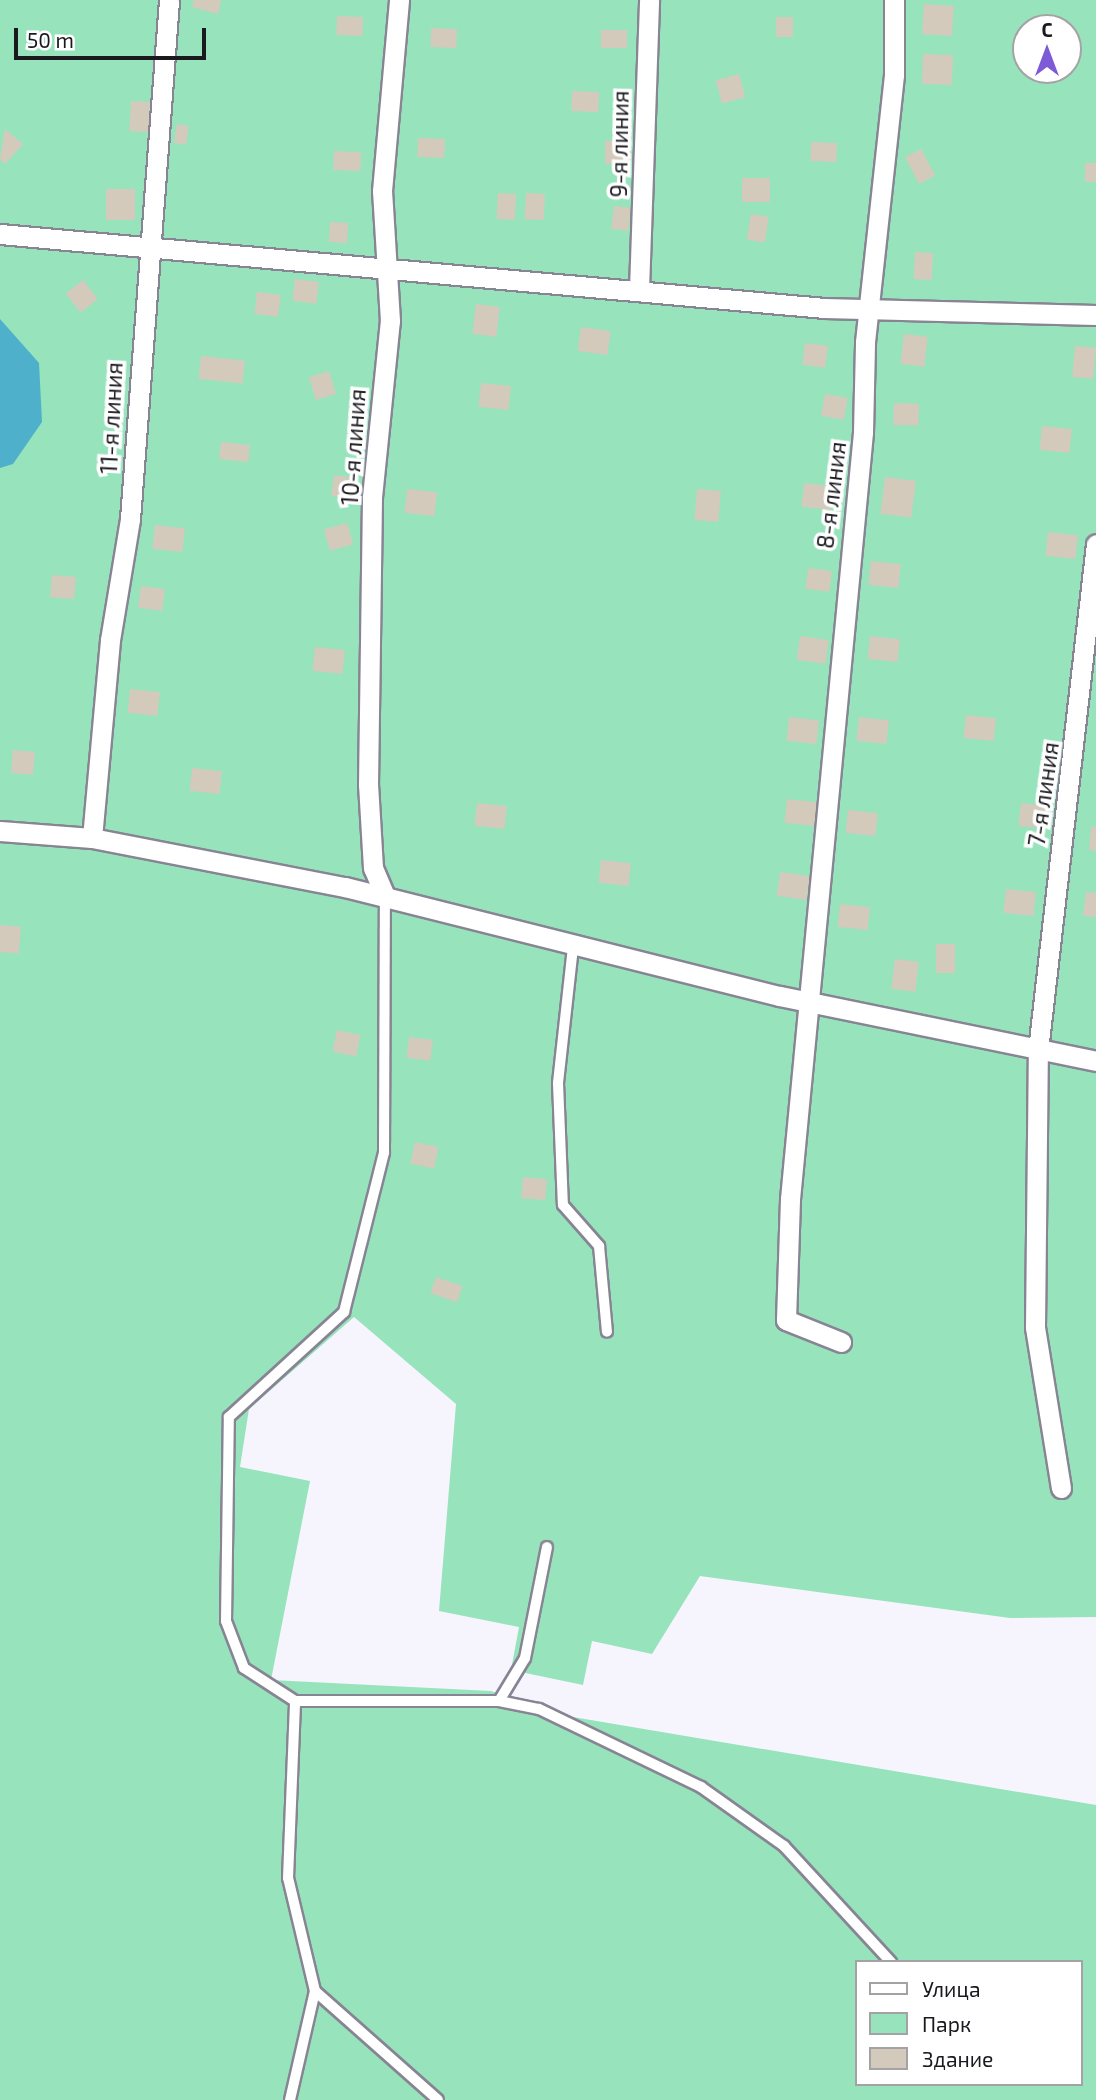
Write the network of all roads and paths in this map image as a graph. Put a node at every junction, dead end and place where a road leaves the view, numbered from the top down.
1 (169, 0) edge
2 (399, 0) edge
3 (649, 0) edge
4 (894, 0) edge
5 (0, 234) edge
6 (148, 247) junction
7 (387, 270) junction
8 (639, 289) junction
9 (873, 305) junction
10 (1096, 315) edge
11 (1096, 544) edge
12 (0, 831) edge
13 (92, 838) junction
14 (385, 896) junction
15 (573, 947) junction
16 (807, 996) junction
17 (1038, 1050) junction
18 (1096, 1061) edge
19 (607, 1332) dead end
20 (841, 1342) dead end
21 (1061, 1488) dead end
22 (547, 1547) dead end
23 (296, 1701) junction
24 (499, 1701) junction
25 (889, 1960) edge
26 (315, 1991) junction
27 (290, 2100) edge
28 (438, 2100) edge

1 - 6 street, 11-я линия
2 - 7 street, 10-я линия
3 - 8 street, 9-я линия
4 - 9 street, 8-я линия
5 - 6 street
6 - 7 street
6 - 13 street, 11-я линия
7 - 8 street
7 - 14 street, 10-я линия
8 - 9 street
9 - 10 street
9 - 16 street, 8-я линия
11 - 17 street, 7-я линия
12 - 13 street
13 - 14 street
14 - 15 street
14 - 23 lane
15 - 16 street
15 - 19 lane
16 - 17 street
16 - 20 street, 8-я линия
17 - 18 street
17 - 21 street, 7-я линия
22 - 24 lane
23 - 24 lane
23 - 26 lane
24 - 25 lane
26 - 27 lane
26 - 28 lane

